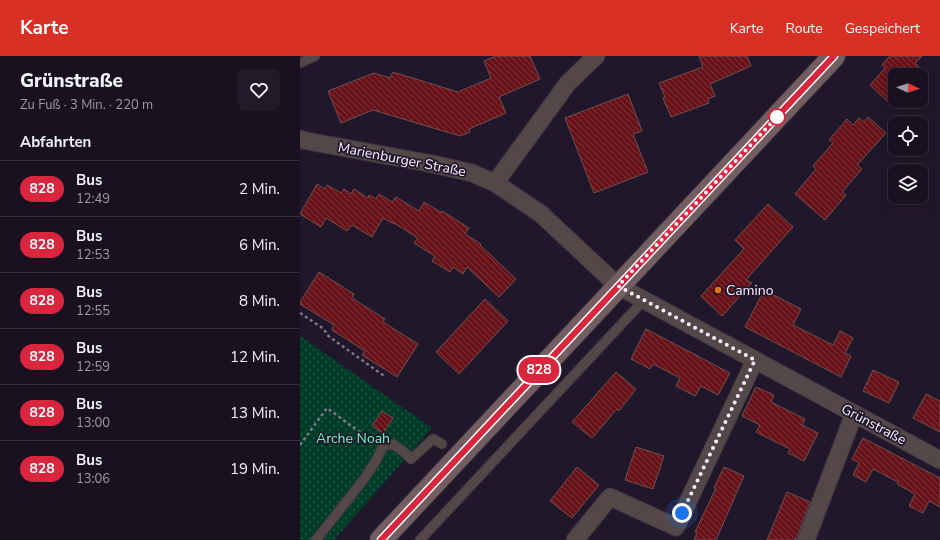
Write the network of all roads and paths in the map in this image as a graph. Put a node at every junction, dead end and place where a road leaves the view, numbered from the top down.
1 (315, 56) edge
2 (596, 56) edge
3 (834, 56) edge
4 (300, 63) edge
5 (302, 144) edge
6 (495, 183) junction
7 (618, 286) junction
8 (644, 300) junction
9 (300, 312) edge
10 (755, 360) junction
11 (384, 376) dead end
12 (854, 414) junction
13 (442, 444) dead end
14 (300, 445) edge
15 (378, 445) dead end
16 (940, 460) edge
17 (316, 540) edge
18 (381, 540) edge
19 (420, 540) edge
20 (575, 540) edge
21 (806, 540) edge

1 - 4 lane
2 - 6 street
3 - 7 main road
5 - 6 street, Marienburger Straße
6 - 7 street, Marienburger Straße
7 - 8 street, Grünstraße
7 - 18 main road
8 - 10 street, Grünstraße
8 - 19 lane
9 - 11 path
10 - 12 street, Grünstraße
10 - 20 street
12 - 16 street, Grünstraße
12 - 21 street
13 - 17 lane
14 - 15 path

